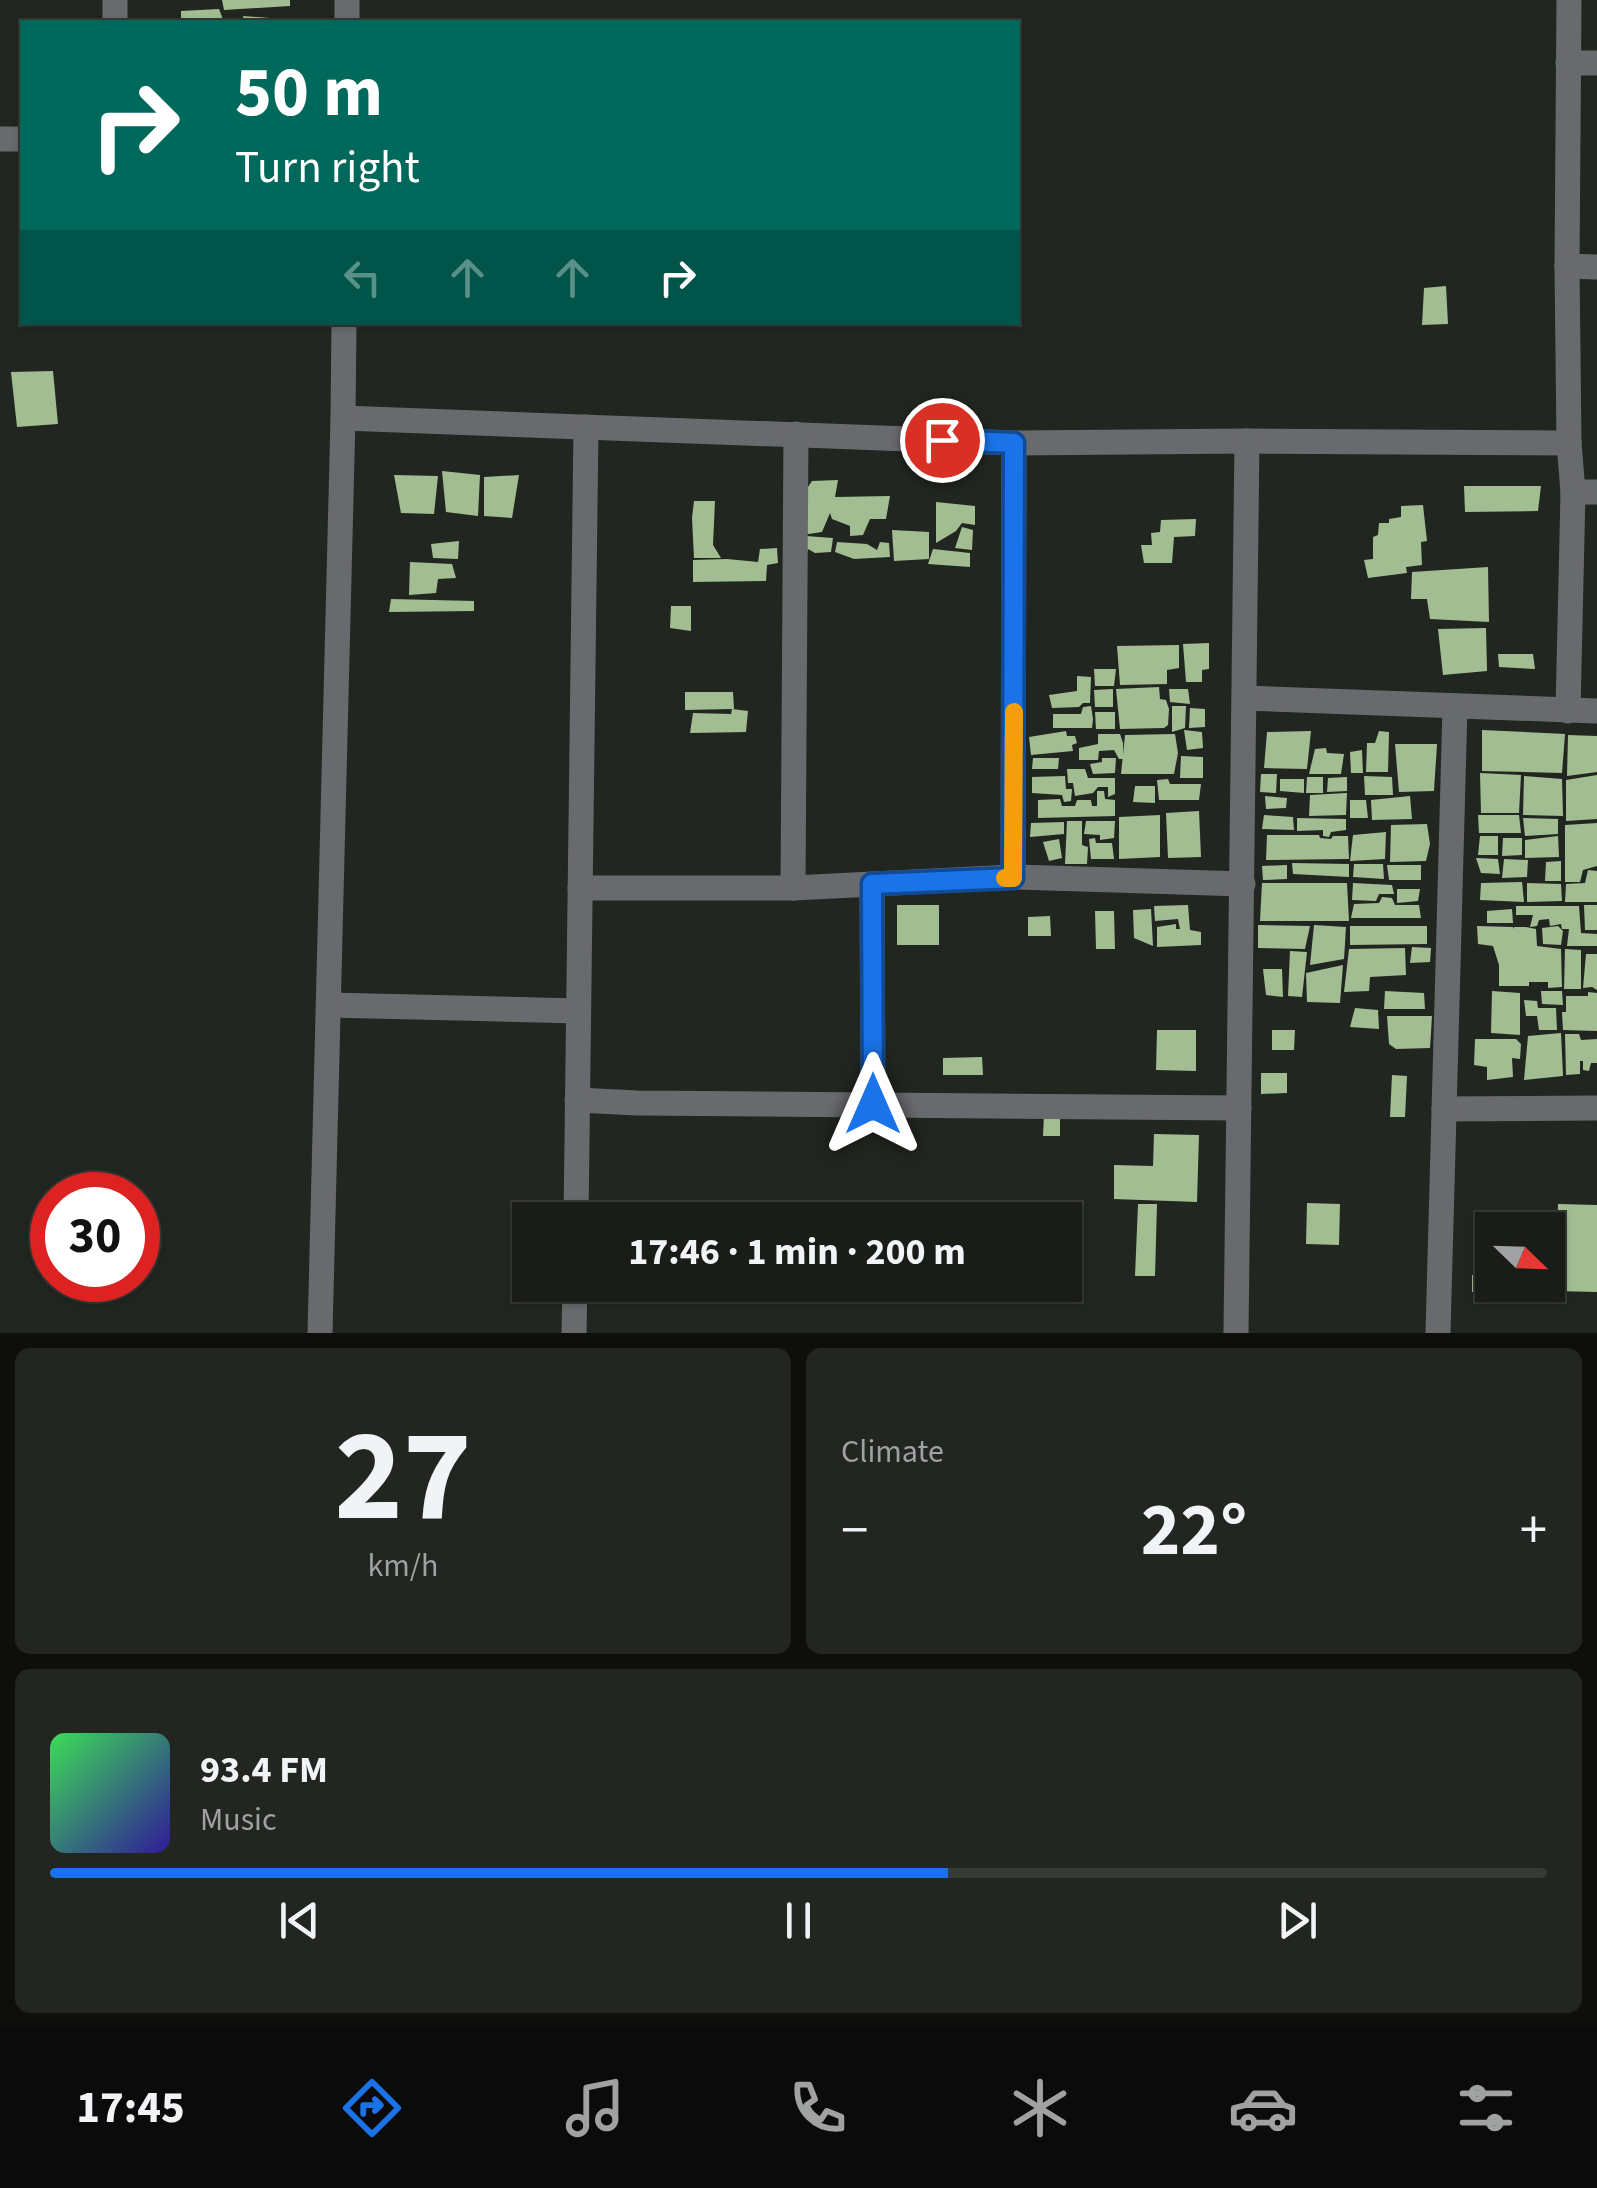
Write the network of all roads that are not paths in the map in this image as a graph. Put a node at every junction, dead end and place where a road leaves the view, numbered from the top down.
1 (1569, 0) edge
2 (1568, 63) junction
3 (1597, 63) edge
4 (1567, 266) junction
5 (1597, 266) edge
6 (344, 325) edge
7 (343, 418) junction
8 (586, 427) junction
9 (796, 434) junction
10 (1247, 441) junction
11 (1569, 442) junction
12 (1014, 443) junction
13 (1585, 492) edge
14 (1245, 698) junction
15 (1454, 707) junction
16 (1568, 711) junction
17 (1597, 711) edge
18 (1013, 878) junction
19 (872, 884) junction
20 (1243, 884) junction
21 (580, 888) junction
22 (793, 888) junction
23 (329, 1004) junction
24 (578, 1011) junction
25 (577, 1100) junction
26 (873, 1104) junction
27 (1239, 1108) junction
28 (1597, 1108) edge
29 (1444, 1110) junction
30 (576, 1202) edge
31 (575, 1302) edge
32 (320, 1333) edge
33 (574, 1333) edge
34 (1236, 1333) edge
35 (1438, 1333) edge

1 - 2 street
2 - 3 street
2 - 4 street
4 - 5 street
4 - 11 street
6 - 7 street
7 - 8 street
7 - 23 street
8 - 9 street
8 - 21 street
9 - 12 street
9 - 22 street
10 - 11 street
10 - 12 street
10 - 14 street
11 - 13 street
12 - 18 street
13 - 16 street
14 - 15 street
14 - 20 street
15 - 16 street
15 - 29 street
16 - 17 street
18 - 19 street
18 - 20 street
19 - 22 street
19 - 26 street
20 - 27 street
21 - 22 street
21 - 24 street
23 - 24 street
23 - 32 street
24 - 25 street
25 - 26 street
25 - 30 street
26 - 27 street
27 - 34 street
28 - 29 street
29 - 35 street
31 - 33 street

